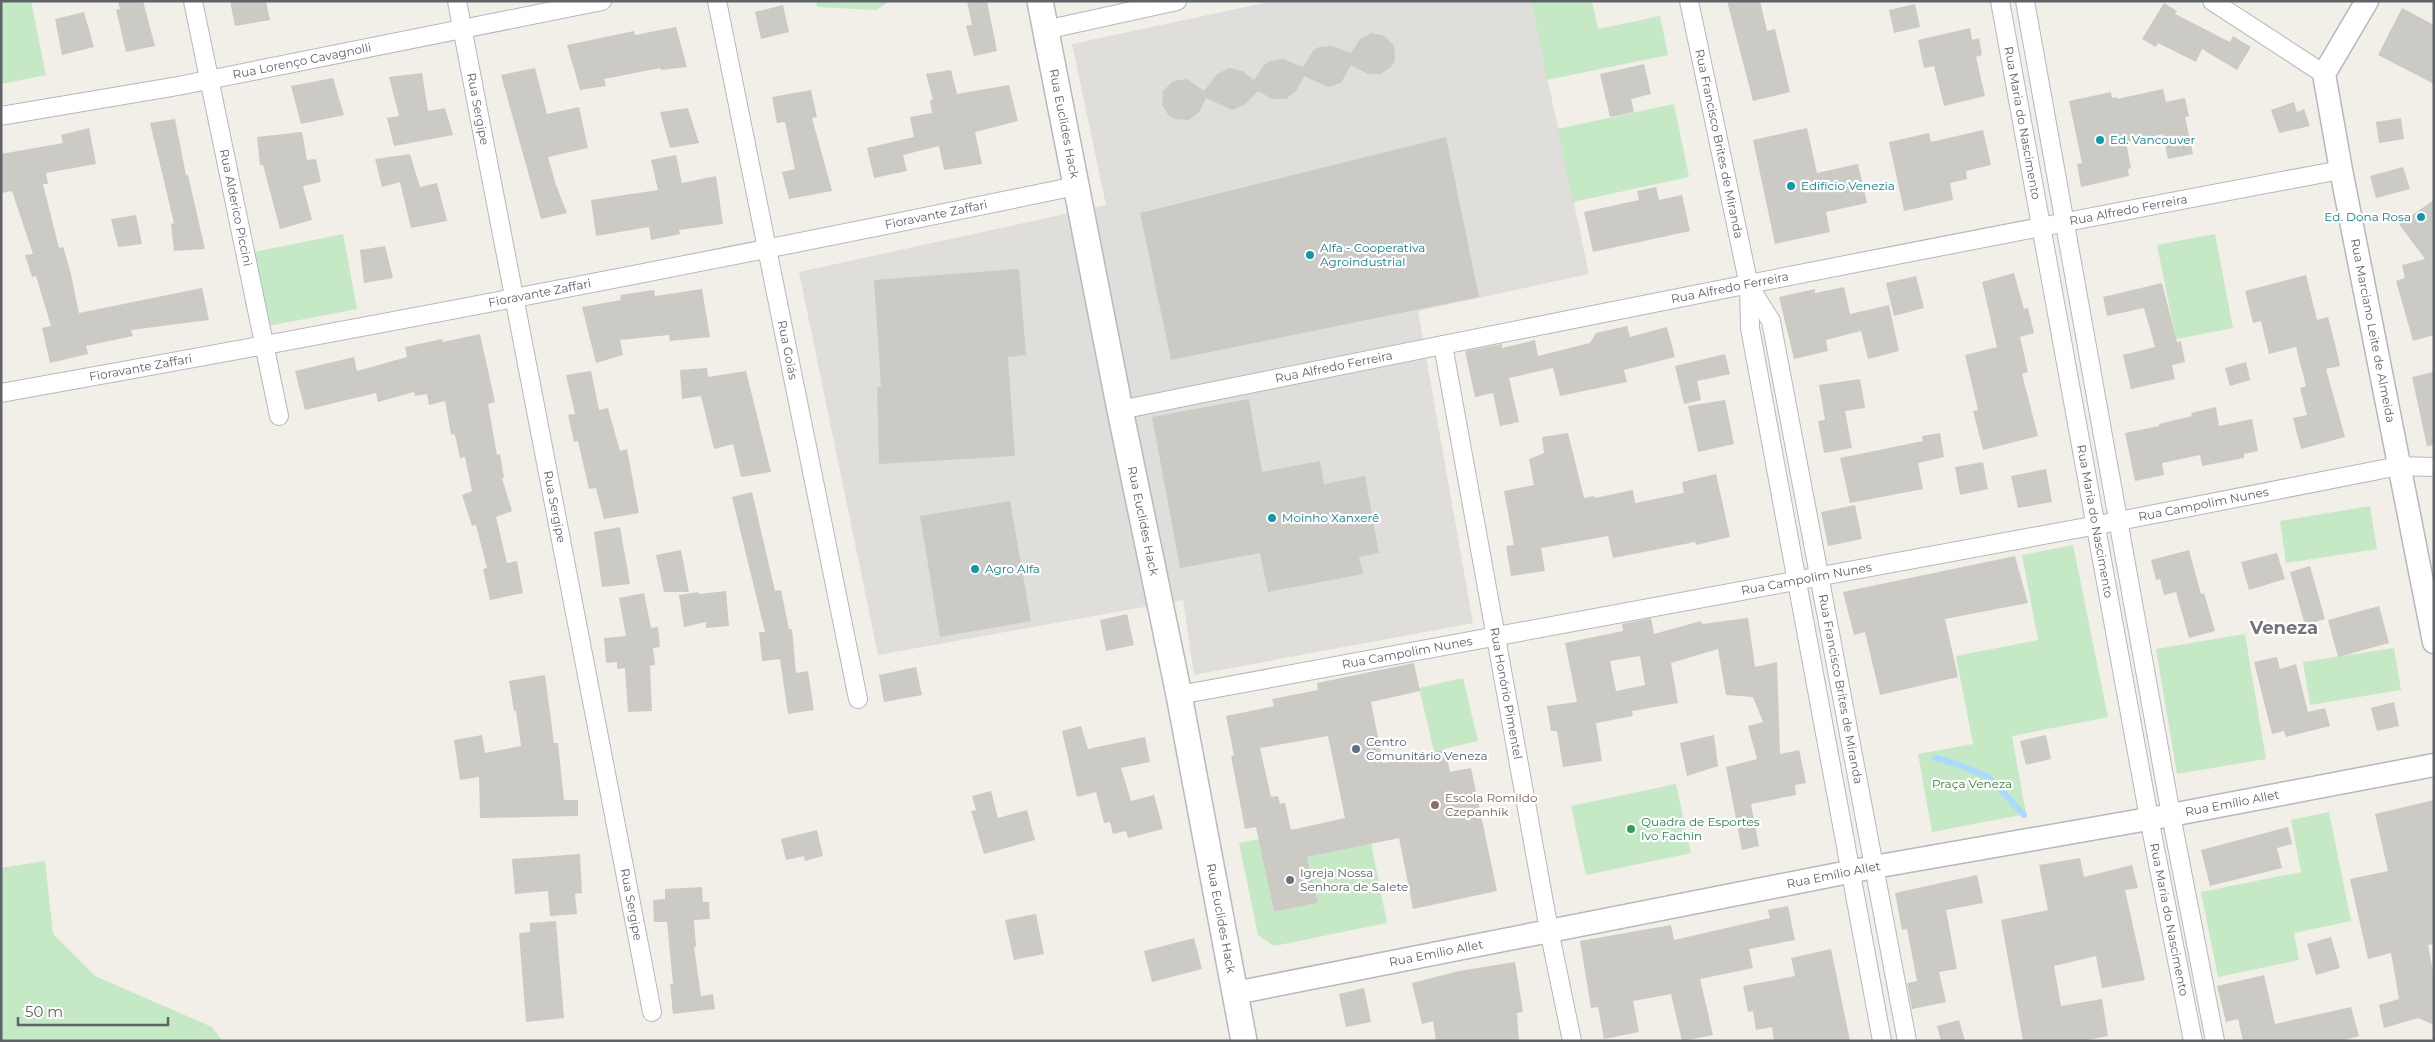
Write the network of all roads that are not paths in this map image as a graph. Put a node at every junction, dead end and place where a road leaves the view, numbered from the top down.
1 (193, 1) edge
2 (457, 1) edge
3 (602, 1) edge
4 (717, 1) edge
5 (1040, 1) edge
6 (1176, 1) edge
7 (1689, 1) edge
8 (2000, 1) edge
9 (2025, 1) edge
10 (2212, 1) edge
11 (2367, 1) edge
12 (462, 28) junction
13 (1045, 30) junction
14 (2324, 74) junction
15 (208, 80) junction
16 (1, 116) edge
17 (2341, 170) junction
18 (1076, 186) junction
19 (2064, 222) junction
20 (2042, 225) junction
21 (768, 250) junction
22 (1749, 286) junction
23 (516, 297) junction
24 (2085, 338) junction
25 (2062, 342) junction
26 (1443, 345) junction
27 (264, 346) junction
28 (1784, 388) junction
29 (1762, 392) junction
30 (1, 393) edge
31 (1120, 410) junction
32 (279, 416) dead end
33 (2100, 417) junction
34 (2076, 421) junction
35 (2399, 466) junction
36 (2434, 466) edge
37 (1800, 476) junction
38 (1778, 479) junction
39 (2119, 521) junction
40 (2095, 525) junction
41 (1819, 577) junction
42 (1797, 581) junction
43 (2139, 636) junction
44 (1496, 637) junction
45 (2116, 638) junction
46 (2434, 642) edge
47 (1840, 688) junction
48 (1818, 693) junction
49 (1179, 695) junction
50 (858, 699) dead end
51 (2153, 715) junction
52 (2130, 718) junction
53 (1853, 754) junction
54 (1830, 759) junction
55 (2434, 765) edge
56 (2171, 815) junction
57 (2149, 818) junction
58 (1874, 867) junction
59 (1852, 872) junction
60 (2191, 916) junction
61 (2169, 921) junction
62 (1549, 930) junction
63 (2201, 969) junction
64 (2180, 974) junction
65 (1897, 990) junction
66 (1235, 993) junction
67 (1874, 994) junction
68 (652, 1012) dead end
69 (1244, 1041) edge
70 (1572, 1041) edge
71 (1882, 1041) edge
72 (1907, 1041) edge
73 (2193, 1041) edge
74 (2216, 1041) edge

1 - 15 street, Rua Alderico Piccini
2 - 12 street, Rua Sergipe
3 - 12 street, Rua Lorenço Cavagnolli
4 - 21 street, Rua Goiás
5 - 13 main road, Rua Euclides Hack
6 - 13 street
7 - 22 street, Rua Francisco Brites de Miranda
8 - 20 street, Rua Maria do Nascimento
9 - 19 street, Rua Maria do Nascimento
10 - 14 street
11 - 14 street
12 - 15 street, Rua Lorenço Cavagnolli
12 - 23 street, Rua Sergipe
13 - 18 main road, Rua Euclides Hack
14 - 17 street, Rua Marciano Leite de Almeida
15 - 16 street, Rua Lorenço Cavagnolli
15 - 27 street, Rua Alderico Piccini
17 - 19 street, Rua Alfredo Ferreira
17 - 35 street, Rua Marciano Leite de Almeida
18 - 21 street, Fioravante Zaffari
18 - 31 main road, Rua Euclides Hack
19 - 20 street, Rua Alfredo Ferreira
19 - 24 street, Rua Maria do Nascimento
20 - 22 street, Rua Alfredo Ferreira
20 - 25 street, Rua Maria do Nascimento
21 - 23 street, Fioravante Zaffari
21 - 50 street, Rua Goiás
22 - 26 street, Rua Alfredo Ferreira
22 - 28 street, Rua Francisco Brites de Miranda
22 - 29 street, Rua Francisco Brites de Miranda
23 - 27 street, Fioravante Zaffari
23 - 68 street, Rua Sergipe
24 - 25 street
24 - 33 street, Rua Maria do Nascimento
25 - 34 street, Rua Maria do Nascimento
26 - 31 street, Rua Alfredo Ferreira
26 - 44 street, Rua Honório Pimentel
27 - 30 street, Fioravante Zaffari
27 - 32 street, Rua Alderico Piccini
28 - 29 street
28 - 37 street, Rua Francisco Brites de Miranda
29 - 38 street, Rua Francisco Brites de Miranda
31 - 49 main road, Rua Euclides Hack
33 - 34 street
33 - 39 street, Rua Maria do Nascimento
34 - 40 street, Rua Maria do Nascimento
35 - 36 street, Rua Campolim Nunes
35 - 39 street, Rua Campolim Nunes
35 - 46 street, Rua Marciano Leite de Almeida
37 - 38 street
37 - 41 street, Rua Francisco Brites de Miranda
38 - 42 street, Rua Francisco Brites de Miranda
39 - 40 street, Rua Campolim Nunes
39 - 43 street, Rua Maria do Nascimento
40 - 41 street, Rua Campolim Nunes
40 - 45 street, Rua Maria do Nascimento
41 - 42 street, Rua Campolim Nunes
41 - 47 street, Rua Francisco Brites de Miranda
42 - 44 street, Rua Campolim Nunes
42 - 48 street, Rua Francisco Brites de Miranda
43 - 45 street
43 - 51 street, Rua Maria do Nascimento
44 - 49 street, Rua Campolim Nunes
44 - 62 street, Rua Honório Pimentel
45 - 52 street, Rua Maria do Nascimento
47 - 48 street
47 - 53 street, Rua Francisco Brites de Miranda
48 - 54 street, Rua Francisco Brites de Miranda
49 - 66 main road, Rua Euclides Hack
51 - 52 street
51 - 56 street, Rua Maria do Nascimento
52 - 57 street, Rua Maria do Nascimento
53 - 54 street
53 - 58 street, Rua Francisco Brites de Miranda
54 - 59 street, Rua Francisco Brites de Miranda
55 - 56 street, Rua Emílio Allet
56 - 57 street, Rua Emílio Allet
56 - 60 street, Rua Maria do Nascimento
57 - 58 street, Rua Emílio Allet
57 - 61 street, Rua Maria do Nascimento
58 - 59 street, Rua Emílio Allet
58 - 65 street, Rua Francisco Brites de Miranda
59 - 62 street, Rua Emílio Allet
59 - 67 street, Rua Francisco Brites de Miranda
60 - 61 street
60 - 63 street, Rua Maria do Nascimento
61 - 64 street, Rua Maria do Nascimento
62 - 66 street, Rua Emílio Allet
62 - 70 street, Rua Honório Pimentel
63 - 64 street
63 - 74 street, Rua Maria do Nascimento
64 - 73 street, Rua Maria do Nascimento
65 - 67 street
65 - 72 street, Rua Francisco Brites de Miranda
66 - 69 main road, Rua Euclides Hack
67 - 71 street, Rua Francisco Brites de Miranda

